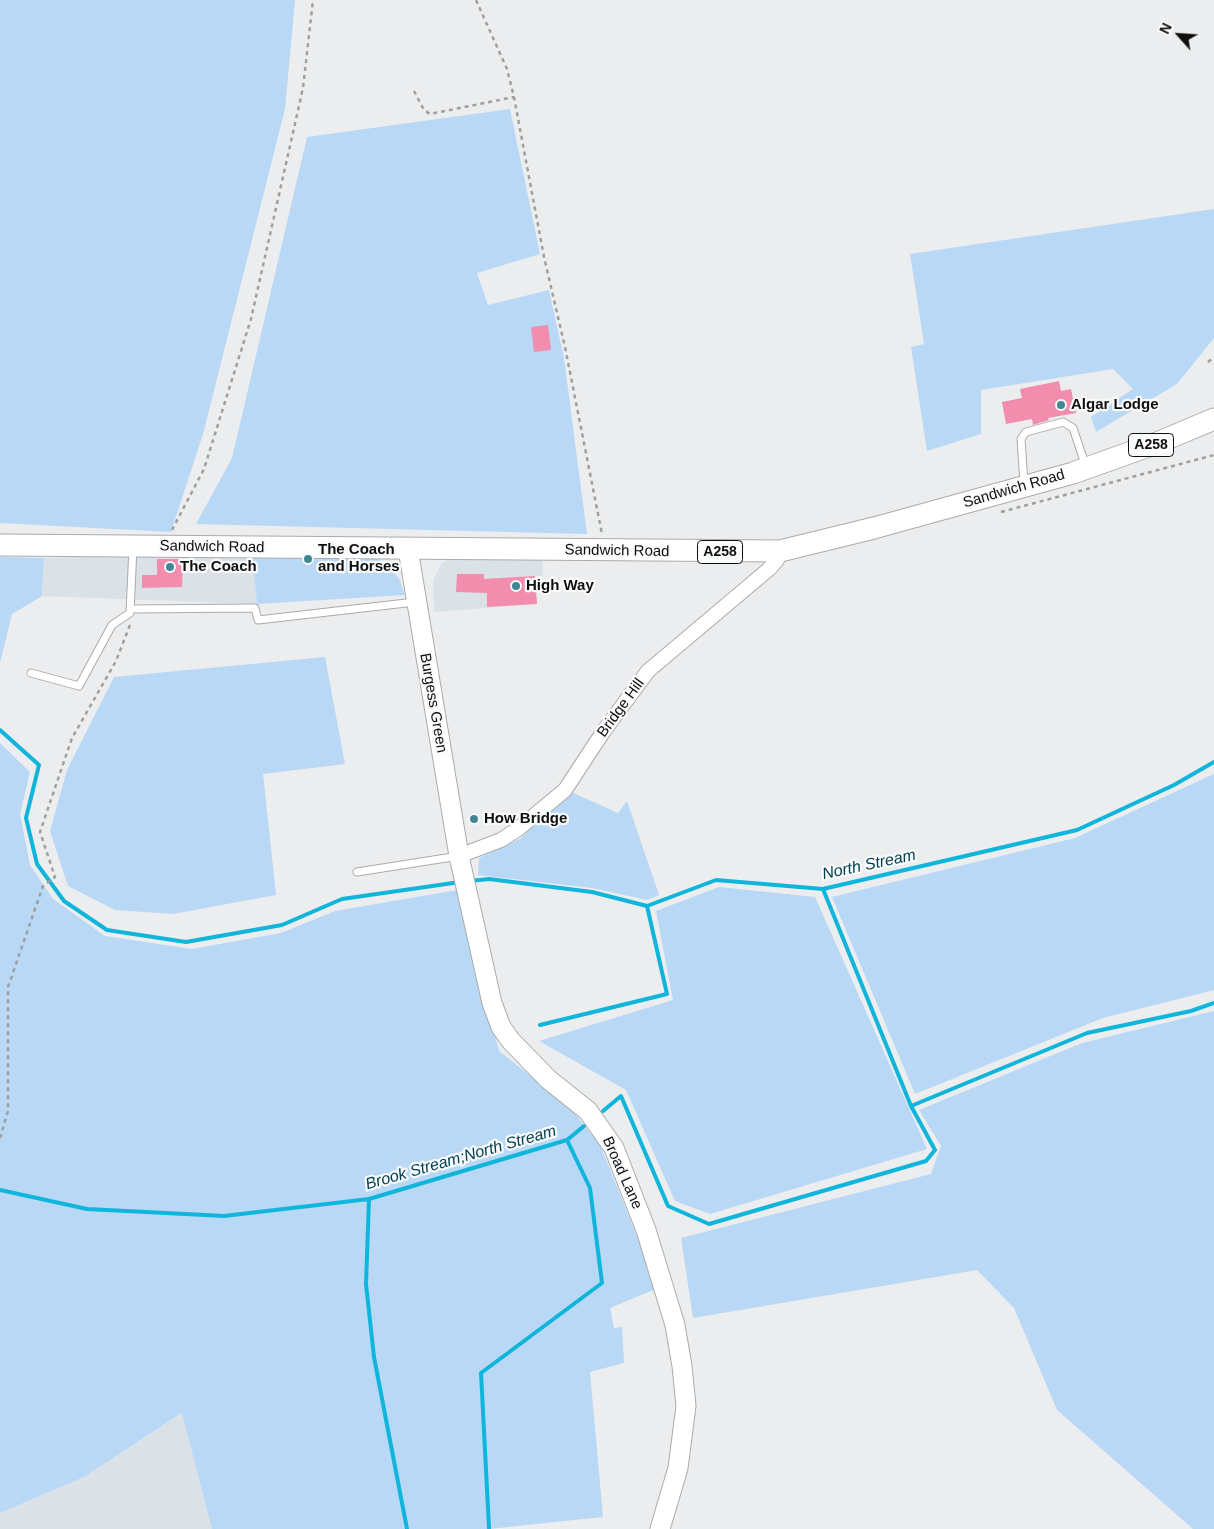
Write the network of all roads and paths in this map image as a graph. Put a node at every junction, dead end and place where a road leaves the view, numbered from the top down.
1 (314, 0) edge
2 (476, 0) edge
3 (414, 90) dead end
4 (514, 97) junction
5 (1214, 357) edge
6 (1208, 362) dead end
7 (1214, 419) edge
8 (1214, 456) edge
9 (1189, 462) dead end
10 (1086, 468) junction
11 (1024, 486) junction
12 (0, 545) edge
13 (133, 546) junction
14 (170, 547) junction
15 (408, 549) junction
16 (605, 550) junction
17 (780, 551) junction
18 (416, 602) junction
19 (130, 611) junction
20 (31, 673) dead end
21 (357, 872) dead end
22 (463, 873) junction
23 (0, 1138) edge
24 (660, 1529) edge

1 - 14 path
2 - 4 path
3 - 4 path
4 - 16 path
5 - 6 path
7 - 10 main road, Sandwich Road / A258
8 - 9 path
10 - 11 main road, Sandwich Road / A258
10 - 11 lane
11 - 17 main road, Sandwich Road / A258
12 - 13 main road, Sandwich Road / A258
13 - 14 main road, Sandwich Road / A258
13 - 19 lane
14 - 15 main road, Sandwich Road / A258
15 - 16 main road, Sandwich Road / A258
15 - 18 street, Burgess Green
16 - 17 main road, Sandwich Road / A258
17 - 22 street, Bridge Hill
18 - 19 lane
18 - 22 street, Burgess Green
19 - 20 lane
19 - 23 path
21 - 22 lane
22 - 24 street, Broad Lane

